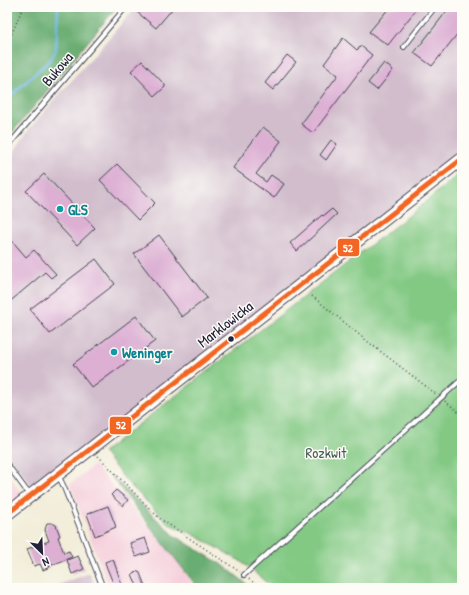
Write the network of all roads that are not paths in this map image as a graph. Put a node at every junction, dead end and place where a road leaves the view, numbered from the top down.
1 (126, 7) edge
2 (435, 7) edge
3 (404, 47) dead end
4 (7, 147) edge
5 (462, 159) edge
6 (462, 379) edge
7 (7, 464) edge
8 (58, 475) junction
9 (31, 496) junction
10 (7, 514) edge
11 (244, 575) road end
12 (103, 588) edge

1 - 4 lane, Bukowa
2 - 3 lane
5 - 8 main road, Marklowicka
6 - 11 lane
7 - 9 lane
8 - 9 main road, Marklowicka
8 - 12 lane
9 - 10 main road, Marklowicka

